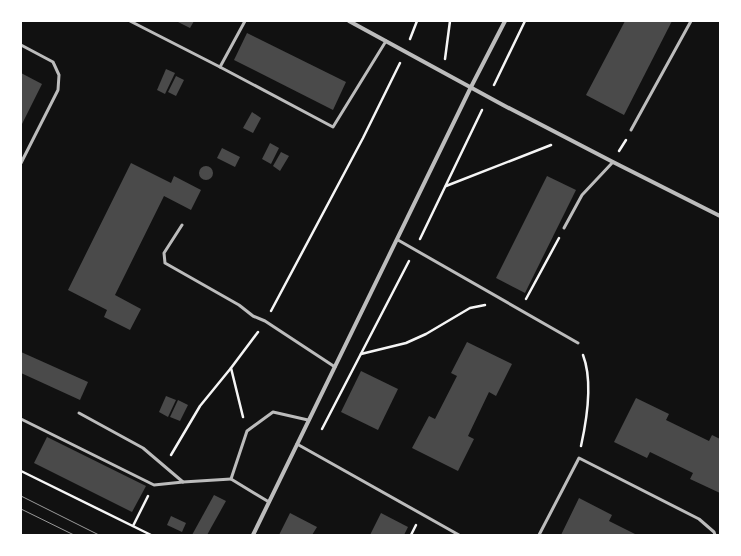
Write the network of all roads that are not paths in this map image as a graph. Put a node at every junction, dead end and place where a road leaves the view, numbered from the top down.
1 (130, 21) edge
2 (245, 21) edge
3 (348, 21) edge
4 (505, 21) edge
5 (691, 21) edge
6 (386, 41) junction
7 (21, 45) edge
8 (220, 67) junction
9 (471, 87) junction
10 (631, 130) road end
11 (23, 155) edge
12 (614, 162) junction
13 (21, 163) edge
14 (720, 216) edge
15 (182, 225) dead end
16 (564, 228) road end
17 (398, 240) junction
18 (578, 343) road end
19 (335, 367) junction
20 (79, 413) dead end
21 (21, 419) edge
22 (308, 420) junction
23 (297, 444) junction
24 (231, 479) junction
25 (183, 482) junction
26 (269, 502) junction
27 (253, 535) edge
28 (459, 535) edge
29 (539, 535) edge
30 (715, 535) edge

1 - 8 lane
2 - 8 lane
3 - 6 street
4 - 9 street
5 - 10 lane
6 - 8 lane
6 - 9 street
7 - 11 lane
9 - 12 street
9 - 17 street
11 - 13 lane
12 - 14 street
12 - 16 lane
15 - 19 lane
17 - 18 lane
17 - 19 street
19 - 22 street
20 - 25 lane
21 - 25 lane
22 - 23 street
22 - 24 lane
23 - 26 street
23 - 28 lane
24 - 25 lane
24 - 26 lane
26 - 27 street
29 - 30 lane

